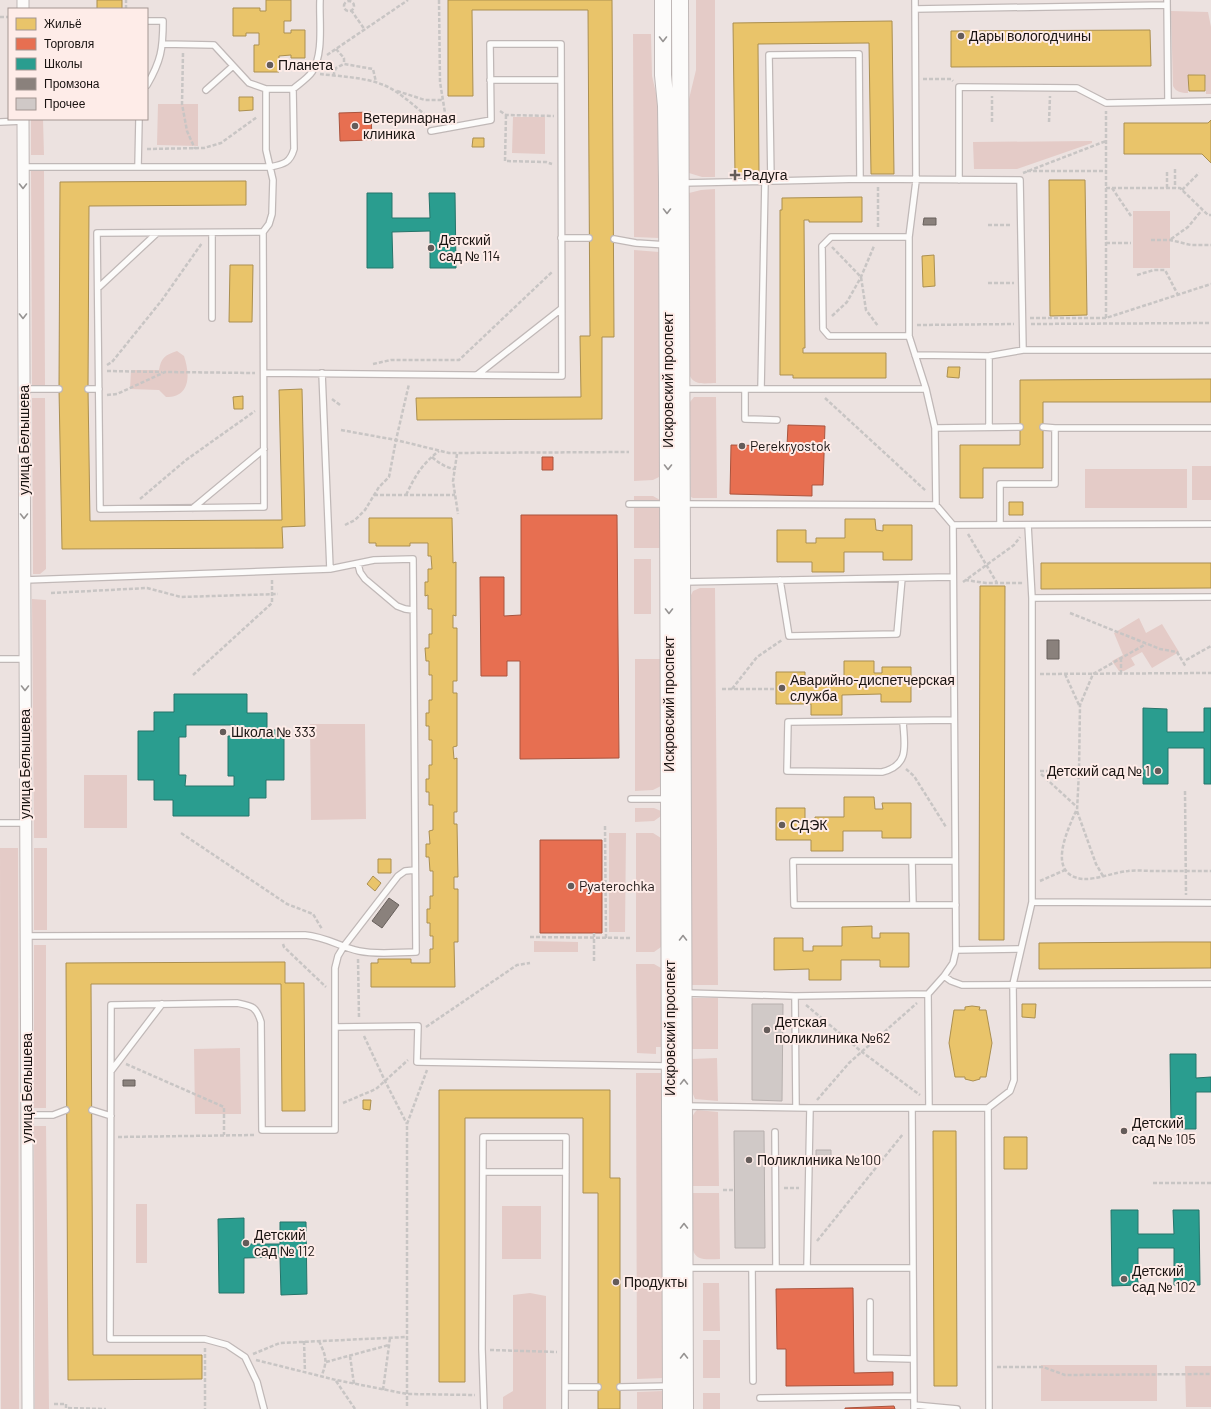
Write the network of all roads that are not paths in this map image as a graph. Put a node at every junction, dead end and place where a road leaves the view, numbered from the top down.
1 (320, 0) edge
2 (663, 0) edge
3 (680, 0) edge
4 (915, 0) edge
5 (1167, 3) edge
6 (915, 9) junction
7 (148, 21) edge
8 (163, 44) junction
9 (233, 66) junction
10 (490, 80) junction
11 (561, 80) junction
12 (148, 83) edge
13 (266, 89) junction
14 (293, 89) junction
15 (206, 90) dead end
16 (1168, 101) junction
17 (1211, 101) edge
18 (23, 120) edge
19 (139, 120) edge
20 (0, 122) edge
21 (431, 131) dead end
22 (23, 167) junction
23 (138, 167) junction
24 (270, 167) junction
25 (860, 179) junction
26 (916, 180) junction
27 (960, 180) junction
28 (768, 181) junction
29 (674, 183) junction
30 (212, 232) junction
31 (263, 232) junction
32 (157, 233) junction
33 (909, 237) junction
34 (561, 238) junction
35 (589, 238) dead end
36 (614, 239) dead end
37 (674, 245) junction
38 (98, 288) junction
39 (561, 309) junction
40 (212, 318) dead end
41 (909, 336) junction
42 (1023, 350) junction
43 (1211, 350) edge
44 (915, 355) junction
45 (988, 356) junction
46 (264, 373) junction
47 (322, 373) junction
48 (477, 375) junction
49 (59, 389) dead end
50 (88, 389) dead end
51 (99, 389) junction
52 (682, 389) junction
53 (745, 389) junction
54 (926, 389) junction
55 (24, 390) junction
56 (761, 390) junction
57 (777, 420) dead end
58 (1020, 427) dead end
59 (1043, 427) dead end
60 (935, 428) junction
61 (989, 428) junction
62 (1055, 428) junction
63 (1211, 428) edge
64 (264, 449) junction
65 (630, 504) dead end
66 (676, 504) junction
67 (936, 505) junction
68 (193, 508) junction
69 (1211, 524) edge
70 (952, 525) junction
71 (1000, 525) junction
72 (1028, 525) junction
73 (358, 564) junction
74 (330, 569) junction
75 (952, 577) junction
76 (902, 578) junction
77 (24, 580) junction
78 (780, 580) junction
79 (676, 582) junction
80 (1211, 597) edge
81 (1032, 598) junction
82 (413, 610) junction
83 (0, 659) edge
84 (25, 659) junction
85 (954, 720) junction
86 (903, 721) junction
87 (631, 799) dead end
88 (669, 799) junction
89 (0, 823) edge
90 (25, 823) junction
91 (676, 826) junction
92 (912, 861) junction
93 (955, 861) junction
94 (415, 870) junction
95 (1032, 902) junction
96 (1211, 903) edge
97 (913, 905) junction
98 (956, 905) junction
99 (26, 936) junction
100 (344, 946) junction
101 (1020, 949) junction
102 (956, 950) junction
103 (944, 976) junction
104 (1013, 984) junction
105 (1211, 984) edge
106 (677, 993) junction
107 (928, 994) junction
108 (795, 996) junction
109 (162, 1004) junction
110 (335, 1027) junction
111 (670, 1066) junction
112 (111, 1071) junction
113 (929, 1105) junction
114 (677, 1106) junction
115 (796, 1108) junction
116 (810, 1108) junction
117 (912, 1108) junction
118 (988, 1108) junction
119 (66, 1110) dead end
120 (92, 1110) dead end
121 (27, 1115) junction
122 (111, 1116) junction
123 (776, 1132) dead end
124 (483, 1172) junction
125 (566, 1172) junction
126 (807, 1267) junction
127 (677, 1268) junction
128 (752, 1268) junction
129 (776, 1268) junction
130 (912, 1268) junction
131 (870, 1302) dead end
132 (913, 1359) junction
133 (753, 1381) dead end
134 (620, 1386) dead end
135 (678, 1386) junction
136 (565, 1387) junction
137 (598, 1387) dead end
138 (914, 1396) junction
139 (760, 1398) dead end
140 (914, 1407) edge
141 (28, 1409) edge
142 (264, 1409) edge
143 (484, 1409) edge
144 (565, 1409) edge
145 (671, 1409) edge
146 (685, 1409) edge
147 (957, 1409) edge
148 (989, 1409) edge

1 - 14 lane
2 -> 29 street, Искровский проспект
3 - 29 street, Искровский проспект
4 - 6 lane
5 - 6 lane
5 - 16 lane
6 - 26 lane
7 - 8 lane
8 - 9 lane
8 - 12 lane
9 - 13 lane
9 - 15 lane
10 - 11 lane
10 - 11 lane
10 - 21 lane
11 - 34 lane
13 - 14 lane
13 - 24 lane
14 - 24 lane
16 - 17 lane
16 - 27 lane
18 - 20 lane
18 - 22 street, улица Белышева
19 - 23 lane
22 - 23 lane
22 -> 55 street, улица Белышева
23 - 24 lane
24 - 31 lane
25 - 26 lane
25 - 28 lane
25 - 28 lane
26 - 27 lane
26 - 33 lane
27 - 42 lane
28 - 29 lane
28 - 56 lane
29 - 37 street, Искровский проспект
30 - 31 lane
30 - 32 lane
30 - 40 lane
31 - 46 lane
32 - 38 lane
32 - 38 lane
33 - 41 lane
33 - 41 lane
34 - 35 lane
34 - 39 lane
36 - 37 lane
37 - 52 street, Искровский проспект
37 -> 66 street, Искровский проспект
38 - 51 lane
39 - 48 lane
39 - 48 lane
41 - 44 lane
42 - 43 lane
42 - 45 lane
44 - 45 lane
44 - 54 lane
45 - 61 lane
46 - 47 lane
46 - 64 lane
47 - 48 lane
47 - 74 lane
49 - 55 lane
50 - 51 lane
51 - 68 lane
52 - 53 lane
52 - 66 street, Искровский проспект
53 - 56 lane
53 - 57 lane
54 - 56 lane
54 - 60 lane
55 -> 77 street, улица Белышева
58 - 61 lane
59 - 62 lane
60 - 61 lane
60 - 67 lane
62 - 63 lane
62 - 71 lane
64 - 68 lane
64 - 68 lane
65 - 66 lane
66 - 67 lane
66 - 79 street, Искровский проспект
67 - 70 lane
69 - 72 lane
70 - 71 lane
70 - 75 lane
71 - 72 lane
72 - 81 lane
73 - 74 lane
73 - 82 lane
73 - 82 lane
74 - 77 lane
75 - 76 lane
75 - 85 lane
76 - 78 lane
76 - 78 lane
77 - 84 street, улица Белышева
78 - 79 lane
79 -> 88 street, Искровский проспект
79 - 91 street, Искровский проспект
80 - 81 lane
81 - 95 lane
82 - 94 lane
83 - 84 lane
84 -> 90 street, улица Белышева
85 - 86 lane
85 - 93 lane
86 - 86 lane
87 - 88 lane
88 - 91 street, Искровский проспект
89 - 90 lane
90 - 99 street, улица Белышева
91 - 106 street, Искровский проспект
92 - 93 lane
92 - 97 lane
92 - 97 lane
93 - 98 lane
94 - 100 lane
94 - 100 lane
95 - 96 lane
95 - 101 lane
97 - 98 lane
98 - 102 lane
99 - 100 lane
99 - 121 street, улица Белышева
100 - 110 lane
101 - 102 lane
101 - 104 lane
102 - 103 lane
103 - 104 lane
103 - 107 lane
104 - 105 lane
104 - 118 lane
106 - 108 lane
106 - 111 street, Искровский проспект
114 -> 106 street, Искровский проспект
107 - 108 lane
107 - 113 lane
108 - 115 lane
109 - 110 lane
109 - 112 lane
109 - 112 lane
110 - 111 lane
111 - 114 street, Искровский проспект
112 - 122 lane
113 - 117 lane
113 - 118 lane
114 - 115 lane
114 - 127 street, Искровский проспект
115 - 116 lane
116 - 117 lane
116 - 126 lane
117 - 130 lane
118 - 148 lane
119 - 121 lane
120 - 122 lane
121 - 141 street, улица Белышева
122 - 142 lane
123 - 129 lane
124 - 125 lane
124 - 125 lane
124 - 143 lane
125 - 136 lane
126 - 129 lane
126 - 130 lane
127 - 128 lane
127 - 135 street, Искровский проспект
128 - 129 lane
128 - 133 lane
130 - 132 lane
131 - 132 lane
132 - 138 lane
134 - 135 lane
135 - 145 street, Искровский проспект
135 - 146 street, Искровский проспект
136 - 137 lane
136 - 144 lane
138 - 139 lane
138 - 140 lane
140 - 147 lane

